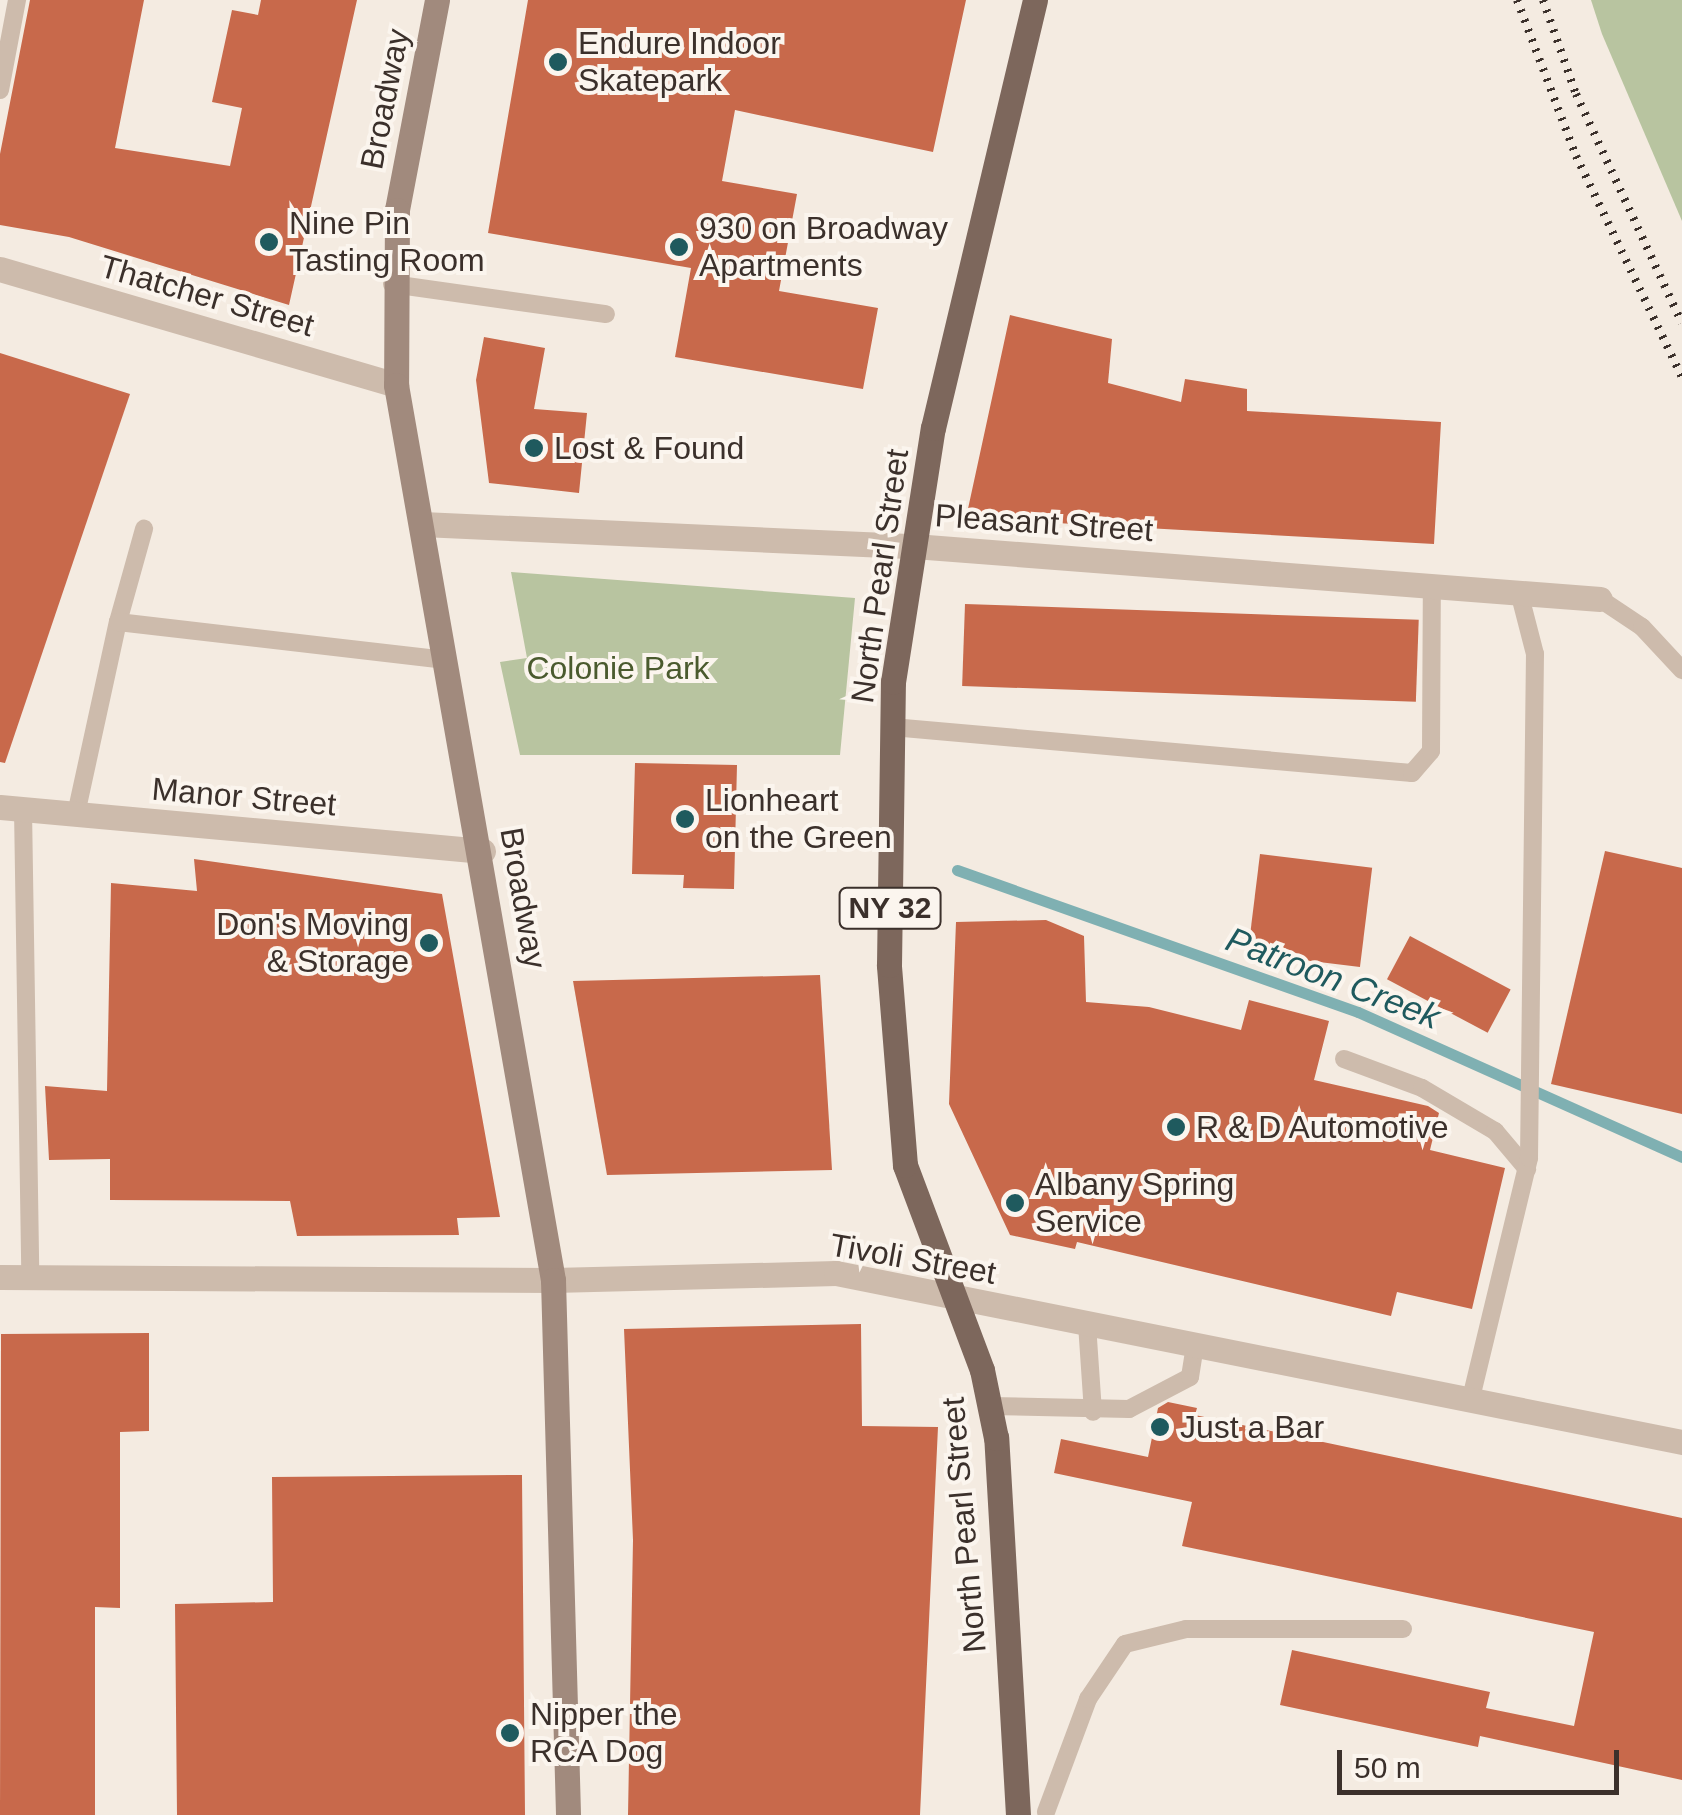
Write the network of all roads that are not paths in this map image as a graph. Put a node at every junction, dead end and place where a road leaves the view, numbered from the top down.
1 (18, 0) edge
2 (437, 0) edge
3 (1035, 0) edge
4 (0, 90) edge
5 (0, 269) edge
6 (392, 284) junction
7 (606, 314) dead end
8 (396, 385) junction
9 (422, 524) junction
10 (144, 529) dead end
11 (914, 546) junction
12 (1432, 586) junction
13 (1519, 592) junction
14 (1600, 598) joint
15 (118, 622) junction
16 (444, 660) junction
17 (1682, 670) edge
18 (892, 727) junction
19 (12, 808) edge
20 (76, 814) junction
21 (483, 851) junction
22 (1344, 1058) dead end
23 (1528, 1164) junction
24 (0, 1276) edge
25 (30, 1277) junction
26 (554, 1280) junction
27 (954, 1298) junction
28 (1087, 1324) junction
29 (1195, 1345) junction
30 (1472, 1398) junction
31 (989, 1406) junction
32 (1093, 1412) junction
33 (1682, 1442) edge
34 (1403, 1628) dead end
35 (1017, 1810) edge
36 (1052, 1814) edge
37 (568, 1815) edge

1 - 4 lane
2 - 6 street, Broadway
3 - 11 main road, North Pearl Street / NY 32
5 - 8 street, Thatcher Street
6 - 7 lane
6 - 8 street, Broadway
8 - 9 street, Broadway
9 - 11 street, Pleasant Street
9 - 16 street, Broadway
10 - 15 lane
11 - 12 street, Pleasant Street
11 - 18 main road, North Pearl Street / NY 32
12 - 13 street, Pleasant Street
12 - 18 lane
13 - 14 street, Pleasant Street
13 - 23 lane
14 - 17 lane
15 - 16 lane
15 - 20 lane
16 - 21 street, Broadway
18 - 27 main road, North Pearl Street / NY 32
19 - 20 street, Manor Street
19 - 25 lane
20 - 21 street, Manor Street
21 - 26 street, Broadway
22 - 23 lane
23 - 30 lane
24 - 25 street, Tivoli Street
25 - 26 street, Tivoli Street
26 - 27 street, Tivoli Street
26 - 37 street, Broadway
27 - 28 street, Tivoli Street
27 - 31 main road, North Pearl Street / NY 32
28 - 29 street, Tivoli Street
28 - 32 lane
29 - 30 street, Tivoli Street
29 - 32 lane
30 - 33 street, Tivoli Street
31 - 32 lane
31 - 35 main road, North Pearl Street / NY 32
34 - 36 lane
35 - 36 lane

